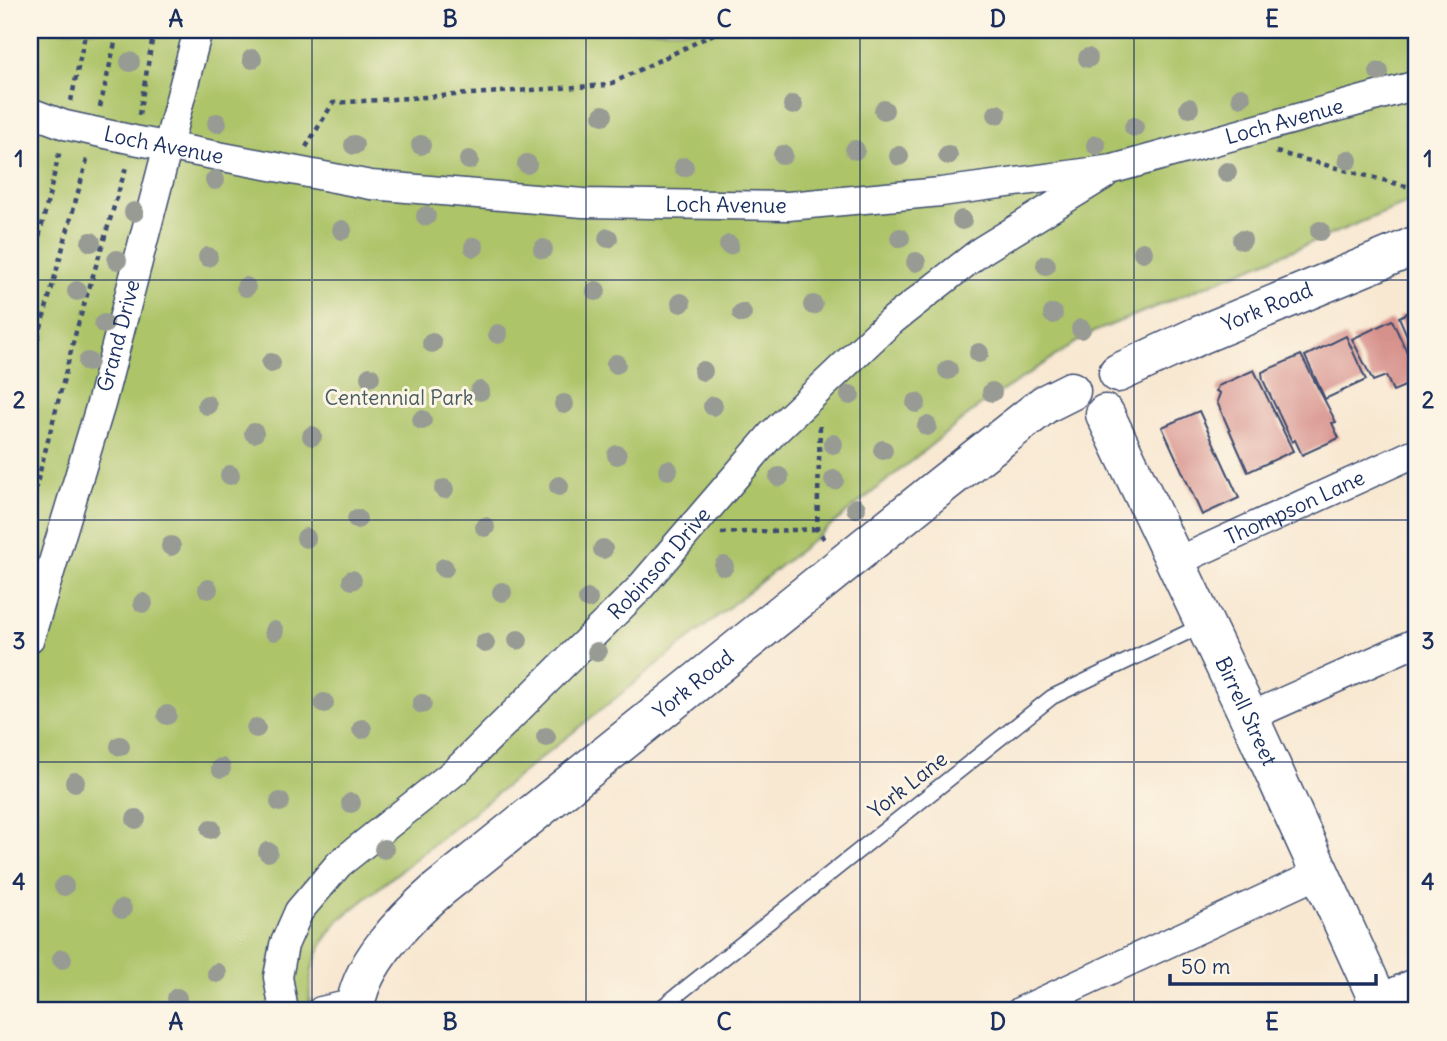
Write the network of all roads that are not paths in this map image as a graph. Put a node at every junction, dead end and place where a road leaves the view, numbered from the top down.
1 (198, 30) edge
2 (1417, 85) edge
3 (30, 112) edge
4 (169, 147) junction
5 (1113, 169) junction
6 (1417, 245) edge
7 (1118, 373) junction
8 (1071, 391) junction
9 (1105, 414) junction
10 (1417, 452) edge
11 (1174, 563) junction
12 (1206, 623) junction
13 (30, 638) edge
14 (1417, 642) edge
15 (1249, 716) junction
16 (1320, 873) junction
17 (1417, 982) edge
18 (1380, 1005) edge
19 (344, 1009) edge
20 (284, 1011) edge
21 (657, 1011) edge
22 (1021, 1011) edge

1 - 4 street, Grand Drive
2 - 5 street, Loch Avenue
3 - 4 street, Loch Avenue
4 - 5 street, Loch Avenue
4 - 13 street, Grand Drive
5 - 20 street, Robinson Drive
6 - 7 main road, York Road
7 - 8 main road
7 - 9 main road
8 - 9 main road
8 - 19 main road, York Road
9 - 11 main road, Birrell Street
10 - 11 street, Thompson Lane
11 - 12 main road, Birrell Street
12 - 15 main road, Birrell Street
12 - 21 lane, York Lane
14 - 15 street
15 - 16 main road, Birrell Street
16 - 18 main road, Birrell Street
16 - 22 street
17 - 18 street

